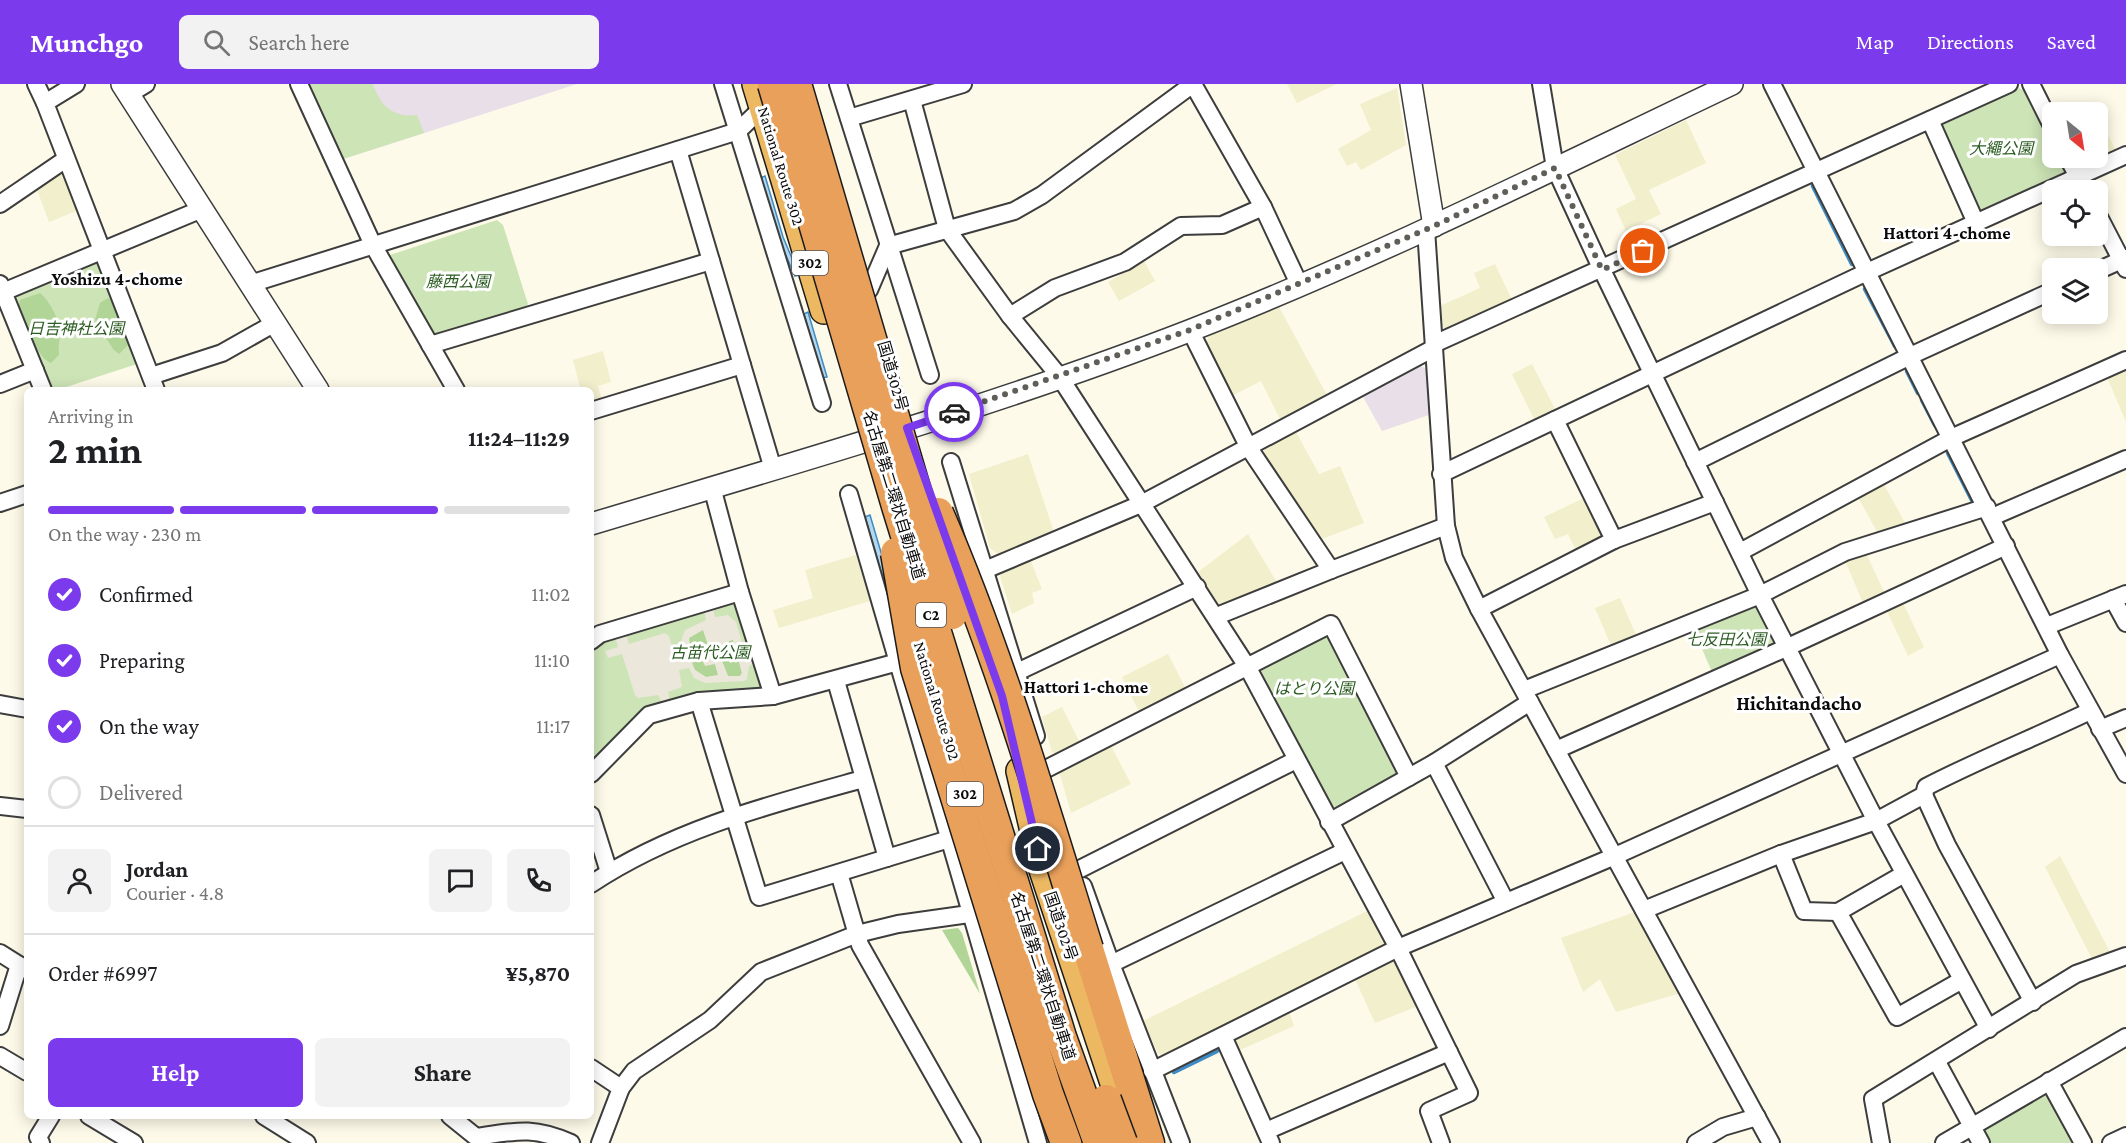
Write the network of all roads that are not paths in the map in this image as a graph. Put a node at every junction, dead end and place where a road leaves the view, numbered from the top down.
1 (36, 84) edge
2 (76, 84) edge
3 (299, 84) edge
4 (723, 84) edge
5 (796, 84) edge
6 (810, 84) edge
7 (838, 84) edge
8 (1193, 84) edge
9 (1411, 84) edge
10 (1541, 84) edge
11 (1732, 84) edge
12 (1772, 84) edge
13 (2009, 84) edge
14 (2031, 84) edge
15 (960, 85) edge
16 (132, 88) edge
17 (764, 92) edge
18 (912, 100) junction
19 (45, 103) junction
20 (2042, 106) edge
21 (849, 118) junction
22 (1930, 120) junction
23 (738, 131) junction
24 (678, 150) junction
25 (2126, 155) edge
26 (66, 159) junction
27 (1555, 168) junction
28 (1817, 171) junction
29 (2087, 180) edge
30 (2042, 198) edge
31 (0, 204) edge
32 (1263, 207) junction
33 (202, 209) junction
34 (1976, 223) junction
35 (1430, 227) junction
36 (947, 229) junction
37 (2108, 233) edge
38 (373, 245) junction
39 (888, 246) junction
40 (103, 251) junction
41 (711, 261) junction
42 (2124, 262) edge
43 (2108, 267) edge
44 (1602, 270) junction
45 (1867, 272) junction
46 (250, 284) junction
47 (1299, 284) junction
48 (2, 288) edge
49 (786, 288) junction
50 (869, 290) junction
51 (2042, 296) edge
52 (822, 303) junction
53 (1010, 316) junction
54 (275, 323) junction
55 (1190, 330) junction
56 (430, 345) junction
57 (1434, 346) junction
58 (1910, 356) junction
59 (2126, 360) edge
60 (742, 365) junction
61 (35, 370) junction
62 (1652, 373) junction
63 (930, 375) dead end
64 (1059, 376) junction
65 (154, 383) edge
66 (0, 384) edge
67 (42, 387) edge
68 (316, 387) edge
69 (454, 387) edge
70 (822, 403) dead end
71 (594, 410) edge
72 (875, 419) junction
73 (1555, 420) junction
74 (907, 428) junction
75 (1951, 438) junction
76 (1248, 448) junction
77 (2126, 459) edge
78 (951, 462) dead end
79 (1695, 462) junction
80 (773, 469) junction
81 (1441, 474) junction
82 (712, 487) junction
83 (849, 494) dead end
84 (24, 495) edge
85 (1715, 502) junction
86 (0, 503) edge
87 (1141, 504) junction
88 (1990, 512) junction
89 (594, 523) edge
90 (1446, 526) junction
91 (1614, 540) junction
92 (2006, 546) junction
93 (1740, 552) junction
94 (985, 570) junction
95 (1331, 570) junction
96 (1197, 587) junction
97 (740, 592) junction
98 (1760, 595) junction
99 (2120, 596) edge
100 (972, 609) junction
101 (1479, 609) junction
102 (1217, 616) junction
103 (2126, 623) edge
104 (2048, 626) junction
105 (1002, 631) junction
106 (918, 638) junction
107 (594, 639) edge
108 (1788, 647) junction
109 (2060, 655) junction
110 (898, 662) junction
111 (1248, 668) junction
112 (1017, 672) junction
113 (903, 679) junction
114 (836, 681) junction
115 (772, 696) junction
116 (1527, 696) junction
117 (699, 701) junction
118 (0, 704) edge
119 (24, 708) edge
120 (2090, 711) junction
121 (2126, 718) edge
122 (2100, 729) junction
123 (1556, 750) junction
124 (1842, 753) junction
125 (1296, 760) junction
126 (1434, 763) junction
127 (1046, 769) junction
128 (594, 771) edge
129 (2126, 774) edge
130 (1409, 777) junction
131 (863, 779) junction
132 (1924, 795) junction
133 (0, 806) edge
134 (24, 809) edge
135 (735, 815) junction
136 (1876, 821) junction
137 (1329, 822) junction
138 (594, 824) edge
139 (949, 840) junction
140 (1345, 851) junction
141 (1781, 854) junction
142 (1615, 856) junction
143 (887, 858) junction
144 (1078, 870) junction
145 (609, 872) junction
146 (839, 873) junction
147 (1904, 874) junction
148 (594, 882) edge
149 (1506, 902) junction
150 (1644, 910) junction
151 (1838, 912) junction
152 (969, 914) junction
153 (857, 934) junction
154 (1398, 948) junction
155 (0, 953) edge
156 (1100, 956) junction
157 (2126, 956) edge
158 (23, 967) edge
159 (1962, 980) junction
160 (2033, 1002) junction
161 (1033, 1018) junction
162 (0, 1026) edge
163 (1989, 1029) junction
164 (1223, 1036) junction
165 (2126, 1036) edge
166 (1449, 1052) junction
167 (0, 1056) edge
168 (1937, 1062) junction
169 (1015, 1064) junction
170 (24, 1070) edge
171 (594, 1070) edge
172 (1152, 1071) junction
173 (2049, 1082) junction
174 (621, 1088) junction
175 (1757, 1117) junction
176 (49, 1119) edge
177 (94, 1119) edge
178 (269, 1119) edge
179 (454, 1119) edge
180 (1972, 1127) junction
181 (2126, 1136) edge
182 (1268, 1137) edge
183 (41, 1143) edge
184 (134, 1143) edge
185 (307, 1143) edge
186 (571, 1143) edge
187 (600, 1143) edge
188 (972, 1143) edge
189 (1038, 1143) edge
190 (1066, 1143) edge
191 (1077, 1143) edge
192 (1099, 1143) edge
193 (1122, 1143) edge
194 (1140, 1143) edge
195 (1149, 1143) edge
196 (1181, 1143) edge
197 (1441, 1143) edge
198 (1696, 1143) edge
199 (1771, 1143) edge
200 (1881, 1143) edge
201 (1944, 1143) edge
202 (1981, 1143) edge
203 (2083, 1143) edge
204 (2111, 1143) edge

1 - 19 street
2 - 19 street
3 - 38 street
4 - 23 street
5 - 72 highway, 名古屋第二環状自動車道 / C2, bridge
6 - 50 highway, 国道302号
7 - 21 street
8 - 32 street
8 - 36 street
9 - 35 street
10 - 27 street
11 - 27 street
12 - 28 street
13 - 22 street
14 - 20 street
15 - 18 street
16 - 33 street
17 - 23 street
17 - 52 highway, National Route 302 / 302
17 - 72 highway, 名古屋第二環状自動車道 / C2, bridge
18 - 21 street
18 - 36 street
19 - 26 street
21 - 39 street
22 - 28 street
22 - 34 street
23 - 24 street
23 - 49 street
24 - 38 street
24 - 41 street
25 - 29 street
26 - 31 street
26 - 40 street
27 - 35 street
27 - 44 street
28 - 44 street
28 - 45 street
30 - 34 street
32 - 47 street
32 - 53 street
33 - 40 street
33 - 46 street
34 - 45 street
35 - 47 street
35 - 57 street
36 - 39 street
36 - 53 street
37 - 42 street
38 - 46 street
38 - 56 street
39 - 50 street
39 - 63 street
40 - 48 street
40 - 65 street
41 - 56 street
41 - 60 street
42 - 43 street
44 - 57 street
44 - 62 street
45 - 58 street
45 - 62 street
46 - 54 street
47 - 55 street
48 - 61 street
49 - 52 street
49 - 70 street
50 - 74 highway, 国道302号
51 - 58 street
52 - 72 highway, National Route 302 / 302
53 - 64 street
54 - 65 street
54 - 68 street
55 - 64 street
55 - 76 street
56 - 69 street
57 - 76 street
57 - 81 street
58 - 75 street
58 - 79 street
59 - 75 street
60 - 71 street
60 - 80 street
61 - 66 street
61 - 67 street
62 - 73 street
62 - 79 street
64 - 74 street
64 - 87 street
72 - 74 street
72 - 80 street
72 - 106 highway, National Route 302 / 302
72 - 156 highway, bridge
72 - 190 highway, bridge
72 - 192 highway, 名古屋第二環状自動車道 / C2, bridge
72 - 193 highway, 名古屋第二環状自動車道 / C2, bridge
73 - 81 street
73 - 91 street
74 - 100 highway, 国道302号
75 - 88 street
75 - 93 street
76 - 87 street
76 - 95 street
77 - 88 street
78 - 94 street
79 - 85 street
80 - 82 street
81 - 90 street
82 - 89 street
82 - 97 street
83 - 110 street
84 - 86 street
85 - 91 street
85 - 93 street
87 - 94 street
87 - 96 street
88 - 92 street
88 - 98 street
90 - 95 street
90 - 101 street
91 - 101 street
92 - 104 street
92 - 108 street
93 - 98 street
94 - 105 street
95 - 102 street
96 - 102 street
96 - 112 street
97 - 107 street
97 - 115 street
98 - 108 street
98 - 116 street
99 - 103 street
99 - 104 street
100 - 105 street
100 - 194 highway, 国道302号
101 - 116 street
102 - 111 street
104 - 109 street
105 - 112 street
106 - 113 street
106 - 161 highway, National Route 302 / 302
108 - 123 street
108 - 124 street
109 - 120 street
109 - 124 street
110 - 113 street
110 - 114 street
111 - 125 street
111 - 127 street
111 - 130 street
112 - 127 street
113 - 139 street
114 - 115 street
114 - 131 street
115 - 117 street
116 - 123 street
116 - 126 street
117 - 128 street
117 - 135 street
118 - 119 street
120 - 122 street
120 - 132 street
121 - 122 street
122 - 129 street
123 - 142 street
124 - 136 street
124 - 142 street
125 - 137 street
125 - 144 street
126 - 130 street
126 - 149 street
127 - 144 street
130 - 137 street
131 - 135 street
131 - 143 street
132 - 136 street
132 - 160 street
133 - 134 street
135 - 145 street
135 - 146 street
136 - 141 street
136 - 147 street
137 - 140 street
138 - 145 street
139 - 143 street
139 - 152 street
140 - 154 street
140 - 156 street
141 - 150 street
141 - 151 street
142 - 149 street
142 - 150 street
143 - 146 street
144 - 156 street
145 - 148 street
146 - 153 street
147 - 151 street
147 - 159 street
149 - 154 street
150 - 175 street
151 - 159 street
152 - 153 street
152 - 169 street
153 - 174 street
153 - 188 street
154 - 164 street
154 - 166 street
155 - 158 street
156 - 172 street
156 - 195 highway
157 - 160 street
158 - 162 street
159 - 163 street
160 - 163 street
161 - 169 street
161 - 191 highway, National Route 302 / 302
163 - 168 street
164 - 172 street
164 - 182 street
165 - 173 street
166 - 182 street
166 - 197 street
167 - 170 street
168 - 180 street
168 - 200 street
169 - 189 street
171 - 174 street
172 - 196 street
173 - 180 street
173 - 203 street
174 - 187 street
175 - 198 street
175 - 199 street
176 - 183 street
177 - 184 street
178 - 185 street
179 - 186 street
180 - 201 street
180 - 202 street
181 - 204 street

